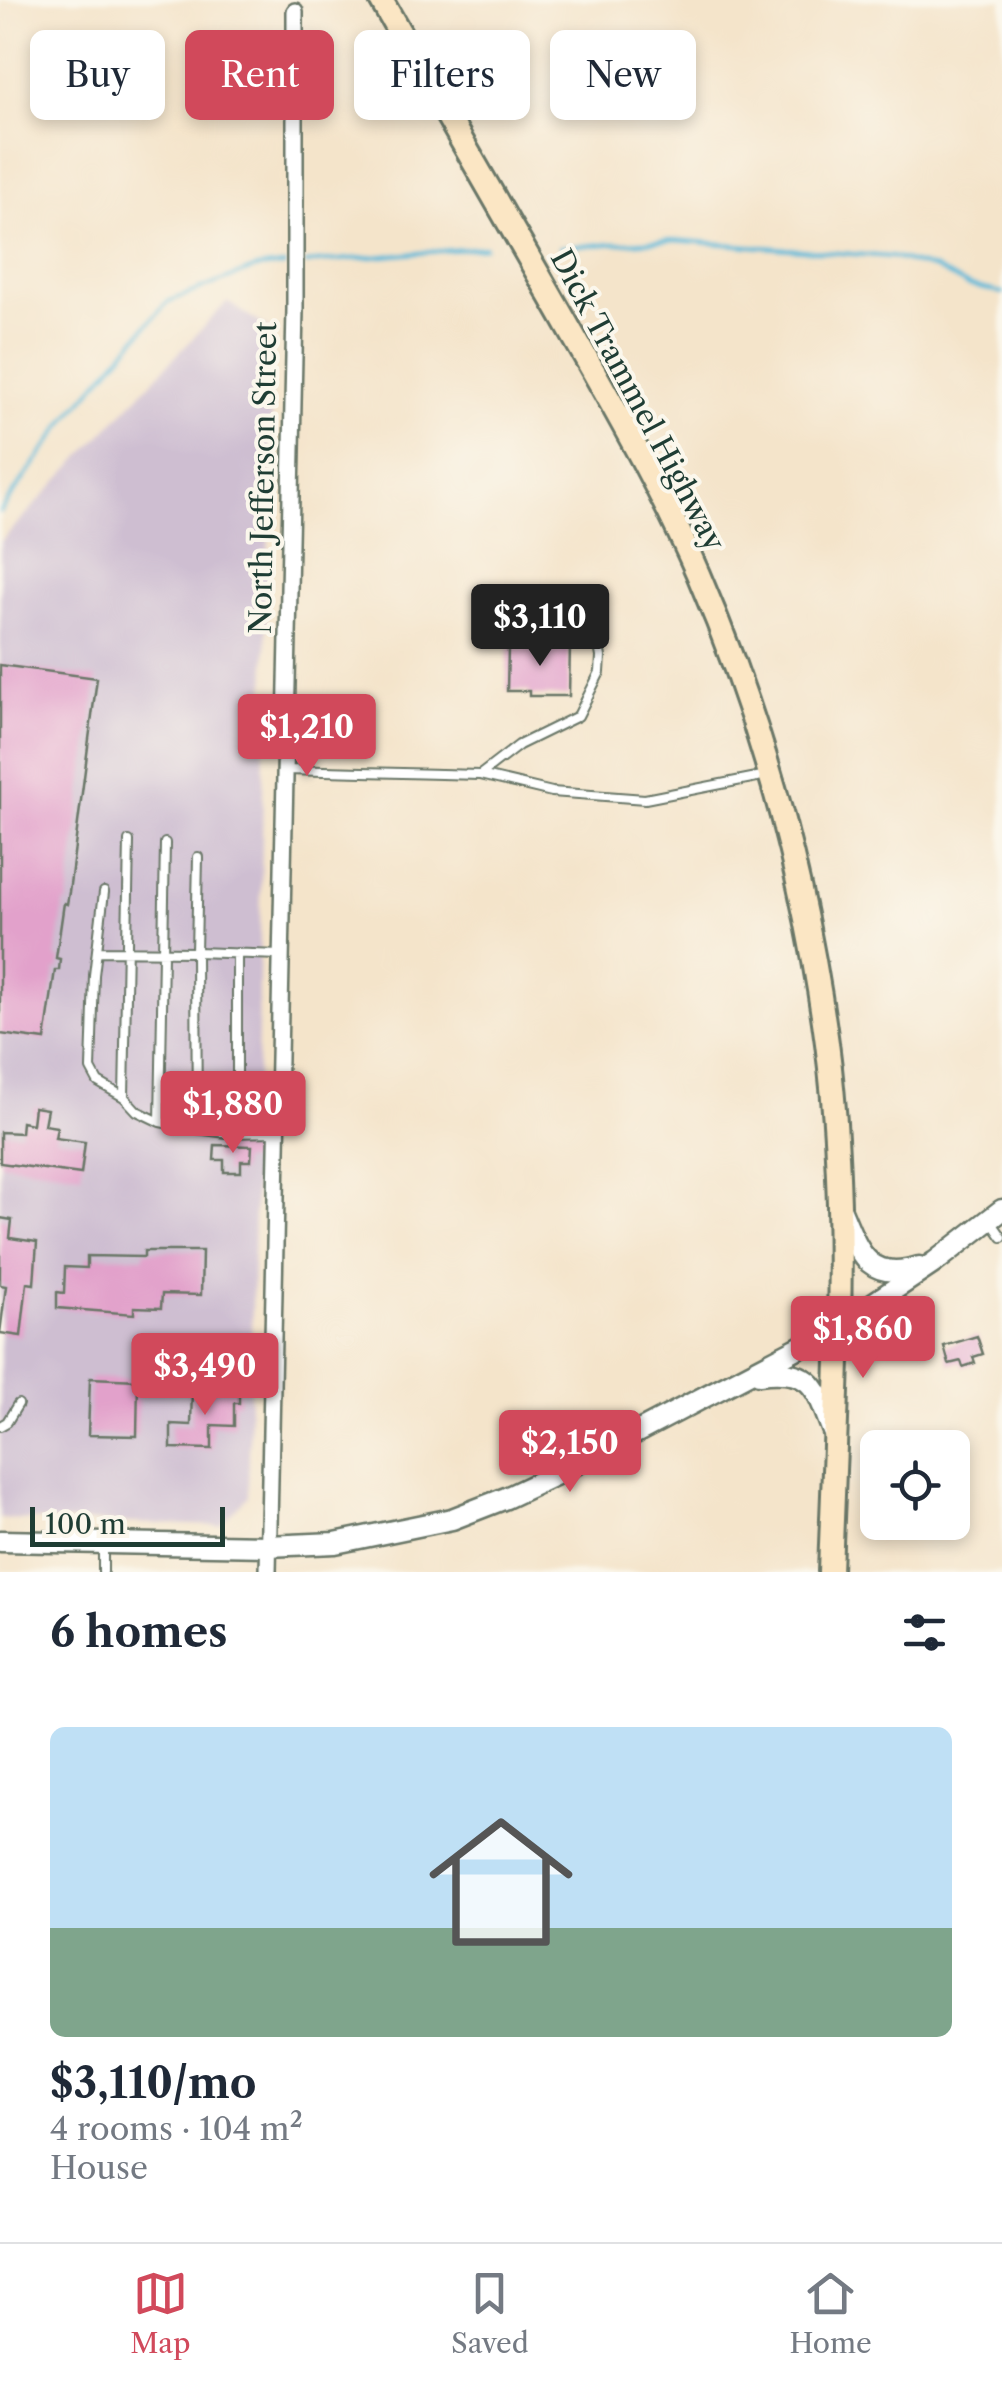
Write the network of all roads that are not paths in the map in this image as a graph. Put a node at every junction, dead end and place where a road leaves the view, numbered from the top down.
1 (382, 0) edge
2 (295, 11) dead end
3 (593, 612) dead end
4 (284, 770) junction
5 (771, 774) junction
6 (480, 775) junction
7 (130, 841) dead end
8 (164, 844) dead end
9 (198, 857) dead end
10 (104, 892) dead end
11 (96, 951) junction
12 (127, 951) junction
13 (163, 952) junction
14 (196, 952) junction
15 (237, 954) junction
16 (280, 955) junction
17 (124, 1097) junction
18 (160, 1122) junction
19 (197, 1128) junction
20 (237, 1132) junction
21 (277, 1132) junction
22 (840, 1206) junction
23 (998, 1222) edge
24 (935, 1262) junction
25 (838, 1327) junction
26 (747, 1376) junction
27 (18, 1404) dead end
28 (0, 1426) edge
29 (834, 1434) junction
30 (0, 1541) edge
31 (103, 1543) junction
32 (268, 1546) junction
33 (103, 1572) edge
34 (268, 1572) edge
35 (830, 1572) edge

1 - 5 main road, Dick Trammel Highway
2 - 4 street, North Jefferson Street
3 - 6 lane
4 - 6 lane
4 - 16 street, North Jefferson Street
5 - 6 lane
5 - 22 main road, Dick Trammel Highway
7 - 12 lane
8 - 13 lane
9 - 14 lane
10 - 11 lane
11 - 12 lane
11 - 17 lane
12 - 13 lane
12 - 17 lane
13 - 14 lane
13 - 18 lane
14 - 15 lane
14 - 19 lane
15 - 16 lane
15 - 20 lane
16 - 21 street, North Jefferson Street
17 - 18 lane
18 - 19 lane
19 - 20 lane
20 - 21 lane
21 - 32 street, North Jefferson Street
22 - 24 street
22 - 25 main road, Dick Trammel Highway
23 - 24 street
24 - 25 street
25 - 26 street
25 - 29 main road, Dick Trammel Highway
26 - 29 street
26 - 32 street
27 - 28 lane
29 - 35 main road, Dick Trammel Highway
30 - 31 street
31 - 32 street
31 - 33 lane
32 - 34 street, North Jefferson Street

